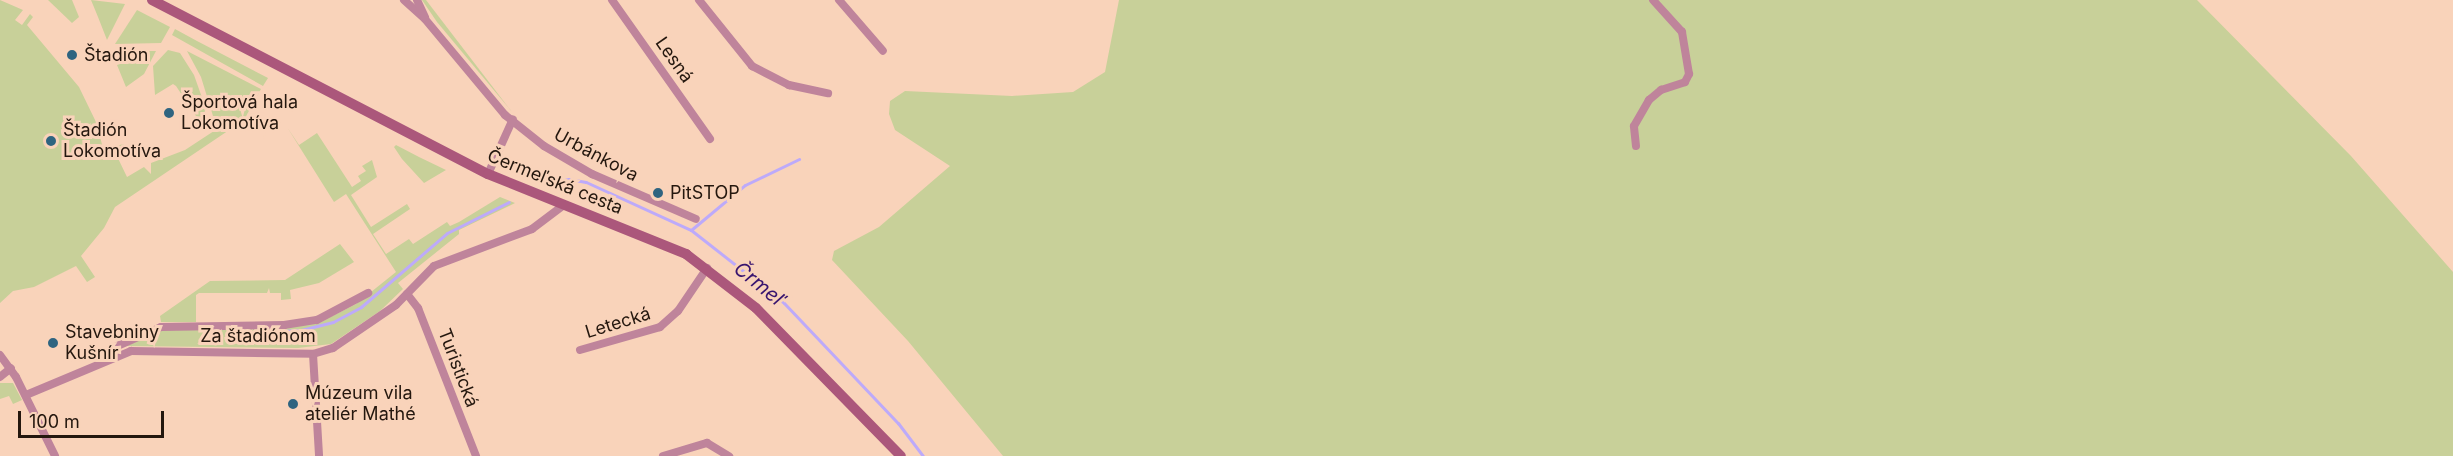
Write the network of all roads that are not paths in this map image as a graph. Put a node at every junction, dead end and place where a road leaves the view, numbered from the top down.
1 (152, 0) edge
2 (404, 0) edge
3 (417, 0) edge
4 (612, 0) edge
5 (699, 0) edge
6 (838, 0) edge
7 (1653, 0) edge
8 (425, 19) junction
9 (883, 51) dead end
10 (828, 93) dead end
11 (513, 119) junction
12 (710, 139) dead end
13 (1636, 146) dead end
14 (488, 174) junction
15 (563, 206) junction
16 (696, 219) dead end
17 (707, 268) junction
18 (368, 293) dead end
19 (407, 294) junction
20 (115, 347) dead end
21 (580, 350) dead end
22 (313, 354) junction
23 (0, 355) edge
24 (11, 368) junction
25 (0, 377) edge
26 (26, 395) junction
27 (55, 456) edge
28 (320, 456) edge
29 (476, 456) edge
30 (663, 456) edge
31 (729, 456) edge
32 (901, 456) edge

1 - 14 main road, Čermeľská cesta
2 - 8 street, Urbánkova
3 - 8 street, Urbánkova
4 - 12 street, Lesná
5 - 10 street
6 - 9 street
7 - 13 street
8 - 11 street, Urbánkova
11 - 14 street
11 - 16 street, Urbánkova
14 - 15 main road, Čermeľská cesta
15 - 17 main road, Čermeľská cesta
15 - 19 street, Za štadiónom
17 - 21 street, Letecká
17 - 32 main road, Čermeľská cesta
18 - 20 street, Za štadiónom
19 - 22 street, Za štadiónom
19 - 29 street, Turistická
22 - 26 street, Za štadiónom
22 - 28 street
23 - 24 street
24 - 25 street
24 - 26 street
26 - 27 street
30 - 31 street

